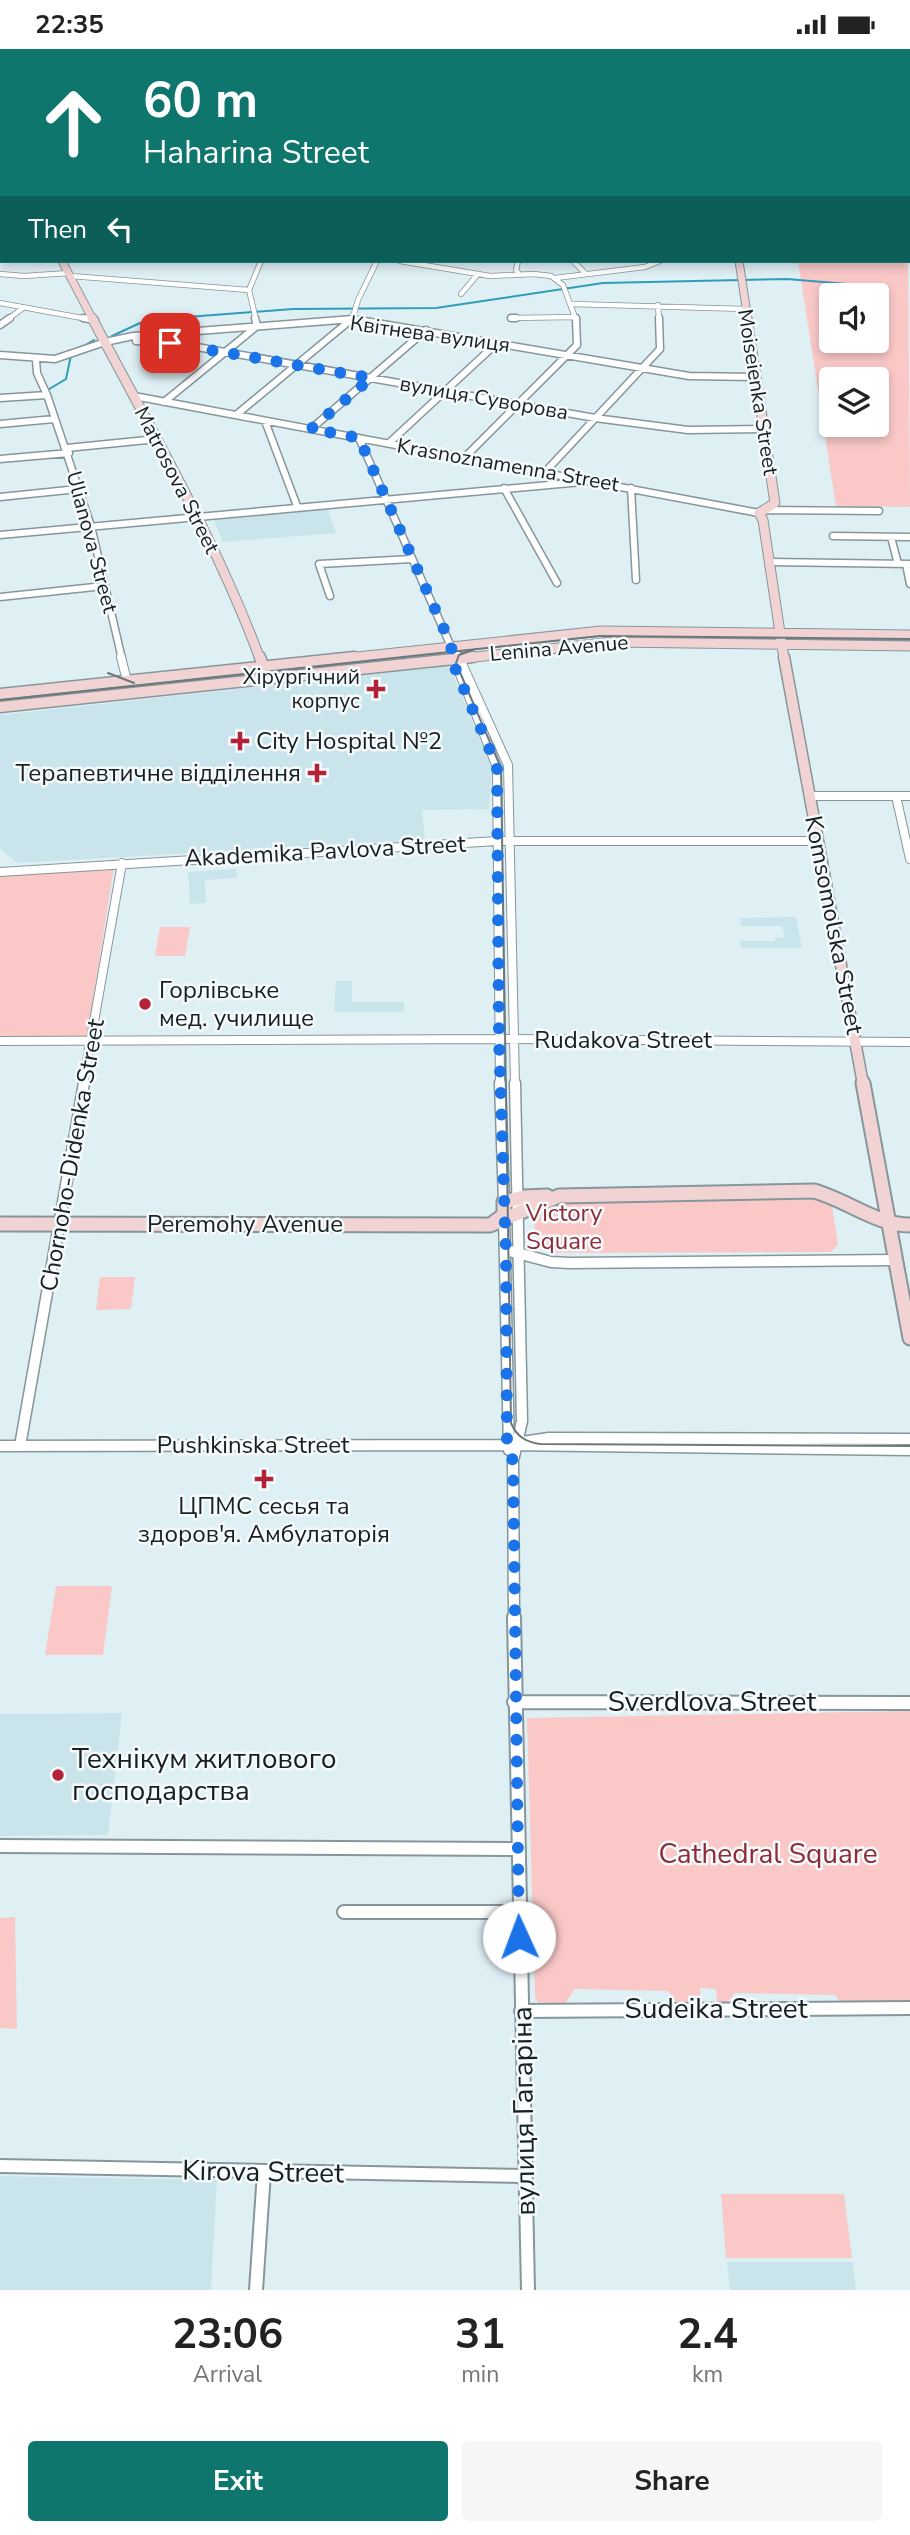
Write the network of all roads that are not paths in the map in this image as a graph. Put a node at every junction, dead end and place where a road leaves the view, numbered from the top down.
1 (63, 263) edge
2 (260, 263) edge
3 (376, 263) edge
4 (412, 263) edge
5 (518, 263) edge
6 (575, 263) edge
7 (649, 263) edge
8 (739, 263) edge
9 (0, 274) edge
10 (70, 274) junction
11 (478, 274) junction
12 (519, 274) junction
13 (586, 274) junction
14 (554, 278) junction
15 (249, 290) junction
16 (461, 294) dead end
17 (0, 303) edge
18 (572, 304) junction
19 (657, 305) junction
20 (23, 308) junction
21 (745, 309) junction
22 (575, 317) junction
23 (511, 318) dead end
24 (354, 319) junction
25 (95, 320) junction
26 (0, 325) edge
27 (257, 326) junction
28 (426, 330) junction
29 (124, 340) junction
30 (105, 342) junction
31 (497, 343) junction
32 (227, 352) junction
33 (568, 354) junction
34 (0, 355) edge
35 (36, 360) junction
36 (297, 365) junction
37 (643, 368) junction
38 (754, 377) junction
39 (371, 378) junction
40 (447, 391) junction
41 (47, 395) junction
42 (134, 396) junction
43 (0, 398) edge
44 (163, 402) junction
45 (519, 403) junction
46 (236, 415) junction
47 (595, 418) junction
48 (54, 419) junction
49 (265, 421) junction
50 (0, 424) edge
51 (311, 429) junction
52 (763, 429) junction
53 (359, 438) junction
54 (157, 439) junction
55 (389, 443) junction
56 (68, 451) junction
57 (465, 457) junction
58 (0, 460) edge
59 (545, 472) junction
60 (570, 477) junction
61 (595, 481) junction
62 (566, 483) junction
63 (504, 488) junction
64 (631, 488) junction
65 (78, 489) junction
66 (0, 496) edge
67 (384, 498) junction
68 (296, 506) junction
69 (758, 511) junction
70 (879, 511) dead end
71 (196, 515) junction
72 (91, 526) junction
73 (0, 535) edge
74 (833, 536) dead end
75 (891, 537) junction
76 (910, 537) edge
77 (412, 559) junction
78 (771, 562) junction
79 (904, 564) edge
80 (636, 580) dead end
81 (557, 583) dead end
82 (910, 584) edge
83 (104, 586) junction
84 (330, 596) dead end
85 (0, 597) edge
86 (910, 635) edge
87 (781, 638) junction
88 (451, 645) junction
89 (910, 646) edge
90 (461, 658) junction
91 (263, 666) junction
92 (127, 681) junction
93 (0, 694) edge
94 (0, 707) edge
95 (810, 796) junction
96 (896, 796) junction
97 (910, 796) edge
98 (497, 841) junction
99 (509, 841) junction
100 (819, 841) junction
101 (910, 859) edge
102 (122, 863) junction
103 (0, 872) edge
104 (499, 1039) junction
105 (513, 1039) junction
106 (0, 1041) edge
107 (93, 1041) junction
108 (856, 1042) junction
109 (910, 1042) edge
110 (509, 1211) junction
111 (0, 1224) edge
112 (58, 1224) junction
113 (890, 1225) junction
114 (910, 1225) edge
115 (506, 1250) junction
116 (517, 1254) junction
117 (897, 1260) junction
118 (910, 1338) edge
119 (522, 1421) junction
120 (549, 1438) junction
121 (910, 1439) edge
122 (514, 1444) junction
123 (0, 1446) edge
124 (20, 1446) junction
125 (910, 1450) edge
126 (514, 1702) junction
127 (910, 1703) edge
128 (0, 1846) edge
129 (516, 1849) junction
130 (344, 1912) dead end
131 (518, 1912) junction
132 (910, 2008) edge
133 (521, 2011) junction
134 (0, 2166) edge
135 (264, 2172) junction
136 (526, 2176) junction
137 (256, 2290) edge
138 (528, 2290) edge

1 - 10 street, Matrosova Street
2 - 15 street
3 - 24 street
4 - 11 street
5 - 12 street
6 - 13 street
7 - 13 street
8 - 21 street, Moiseienka Street
9 - 10 street
10 - 15 street
10 - 25 street, Matrosova Street
11 - 12 street
11 - 16 street
12 - 14 street
13 - 14 street
14 - 18 street
15 - 27 street
17 - 20 street
18 - 19 street
18 - 22 street
19 - 21 street
19 - 37 street
20 - 25 street
20 - 26 street
21 - 38 street, Moiseienka Street
22 - 23 street
22 - 33 street
24 - 27 street, Квітнева вулиця
24 - 28 street, Квітнева вулиця
24 - 36 street
25 - 30 street, Matrosova Street
27 - 29 street, Квітнева вулиця
27 - 32 street
28 - 31 street, Квітнева вулиця
28 - 39 street
29 - 30 street, Квітнева вулиця
29 - 32 street, вулиця Суворова
30 - 35 street, Квітнева вулиця
30 - 42 street, Matrosova Street
31 - 33 street, Квітнева вулиця
31 - 40 street
32 - 36 street, вулиця Суворова
32 - 44 street
33 - 37 street, Квітнева вулиця
33 - 45 street
34 - 35 street, Квітнева вулиця
35 - 41 street, Ulianova Street
36 - 39 street, вулиця Суворова
36 - 46 street
37 - 38 street, Квітнева вулиця
37 - 47 street
38 - 52 street, Moiseienka Street
39 - 40 street, вулиця Суворова
39 - 51 street
40 - 45 street, вулиця Суворова
40 - 55 street
41 - 43 street
41 - 48 street, Ulianova Street
42 - 44 street, Krasnoznamenna Street
42 - 54 street, Matrosova Street
44 - 46 street, Krasnoznamenna Street
45 - 47 street, вулиця Суворова
45 - 57 street
46 - 49 street, Krasnoznamenna Street
47 - 52 street, вулиця Суворова
47 - 59 street
48 - 50 street
48 - 56 street, Ulianova Street
49 - 51 street, Krasnoznamenna Street
49 - 68 street
51 - 53 street, Krasnoznamenna Street
52 - 69 street, Moiseienka Street
53 - 55 street, Krasnoznamenna Street
53 - 67 street
54 - 56 street
54 - 71 street, Matrosova Street
55 - 57 street, Krasnoznamenna Street
56 - 58 street
56 - 65 street, Ulianova Street
57 - 59 street, Krasnoznamenna Street
59 - 60 street, Krasnoznamenna Street
60 - 61 street, Krasnoznamenna Street
60 - 62 street
61 - 62 street
61 - 64 street, Krasnoznamenna Street
62 - 63 street
63 - 67 street
63 - 81 street
64 - 69 street, Krasnoznamenna Street
64 - 80 street
65 - 66 street
65 - 72 street, Ulianova Street
67 - 68 street
67 - 77 street
68 - 71 street
69 - 70 street, Krasnoznamenna Street
69 - 78 street, Komsomolska Street
71 - 72 street
71 - 91 street, Matrosova Street
72 - 73 street
72 - 83 street, Ulianova Street
74 - 75 street
75 - 76 street
75 - 79 street
77 - 84 street
77 - 88 street
78 - 79 street
78 - 87 street, Komsomolska Street
79 - 82 street
83 - 85 street
83 - 92 street, Ulianova Street
86 - 87 street, Lenina Avenue
87 - 88 street, Lenina Avenue
87 - 89 street, Lenina Avenue
87 - 90 street, Lenina Avenue
87 - 95 street, Komsomolska Street
88 - 90 street
88 - 91 street, Lenina Avenue
90 - 94 street, Lenina Avenue
90 - 98 street
90 - 99 street
91 - 92 street, Lenina Avenue
92 - 93 street, Lenina Avenue
95 - 96 street
95 - 100 street, Komsomolska Street
96 - 97 street
96 - 101 street
98 - 99 street, Akademika Pavlova Street
98 - 102 street, Akademika Pavlova Street
98 - 104 street
99 - 100 street, Akademika Pavlova Street
99 - 105 street
100 - 108 street, Komsomolska Street
102 - 103 street, Akademika Pavlova Street
102 - 107 street, Chornoho-Didenka Street
104 - 105 street, Rudakova Street
104 - 107 street, Rudakova Street
104 - 110 street
105 - 108 street, Rudakova Street
105 - 110 street
106 - 107 street, Rudakova Street
107 - 112 street, Chornoho-Didenka Street
108 - 109 street, Rudakova Street
108 - 113 street, Komsomolska Street
110 - 112 street, Peremohy Avenue
110 - 113 street, Peremohy Avenue
110 - 115 street
110 - 116 street
111 - 112 street, Peremohy Avenue
112 - 124 street, Chornoho-Didenka Street
113 - 114 street, Peremohy Avenue
113 - 117 street, Komsomolska Street
115 - 116 street
115 - 122 street
116 - 117 street
116 - 119 street
117 - 118 street, Komsomolska Street
119 - 120 street
119 - 122 street
120 - 121 street, Pushkinska Street
120 - 122 street, Pushkinska Street
122 - 124 street, Pushkinska Street
122 - 125 street, Pushkinska Street
122 - 126 street, вулиця Гагаріна
123 - 124 street, Pushkinska Street
126 - 127 street, Sverdlova Street
126 - 129 street, вулиця Гагаріна
128 - 129 street
129 - 131 street, вулиця Гагаріна
130 - 131 street
131 - 133 street, вулиця Гагаріна
132 - 133 street, Sudeika Street
133 - 136 street, вулиця Гагаріна
134 - 135 street, Kirova Street
135 - 136 street, Kirova Street
135 - 137 street
136 - 138 street, вулиця Гагаріна

